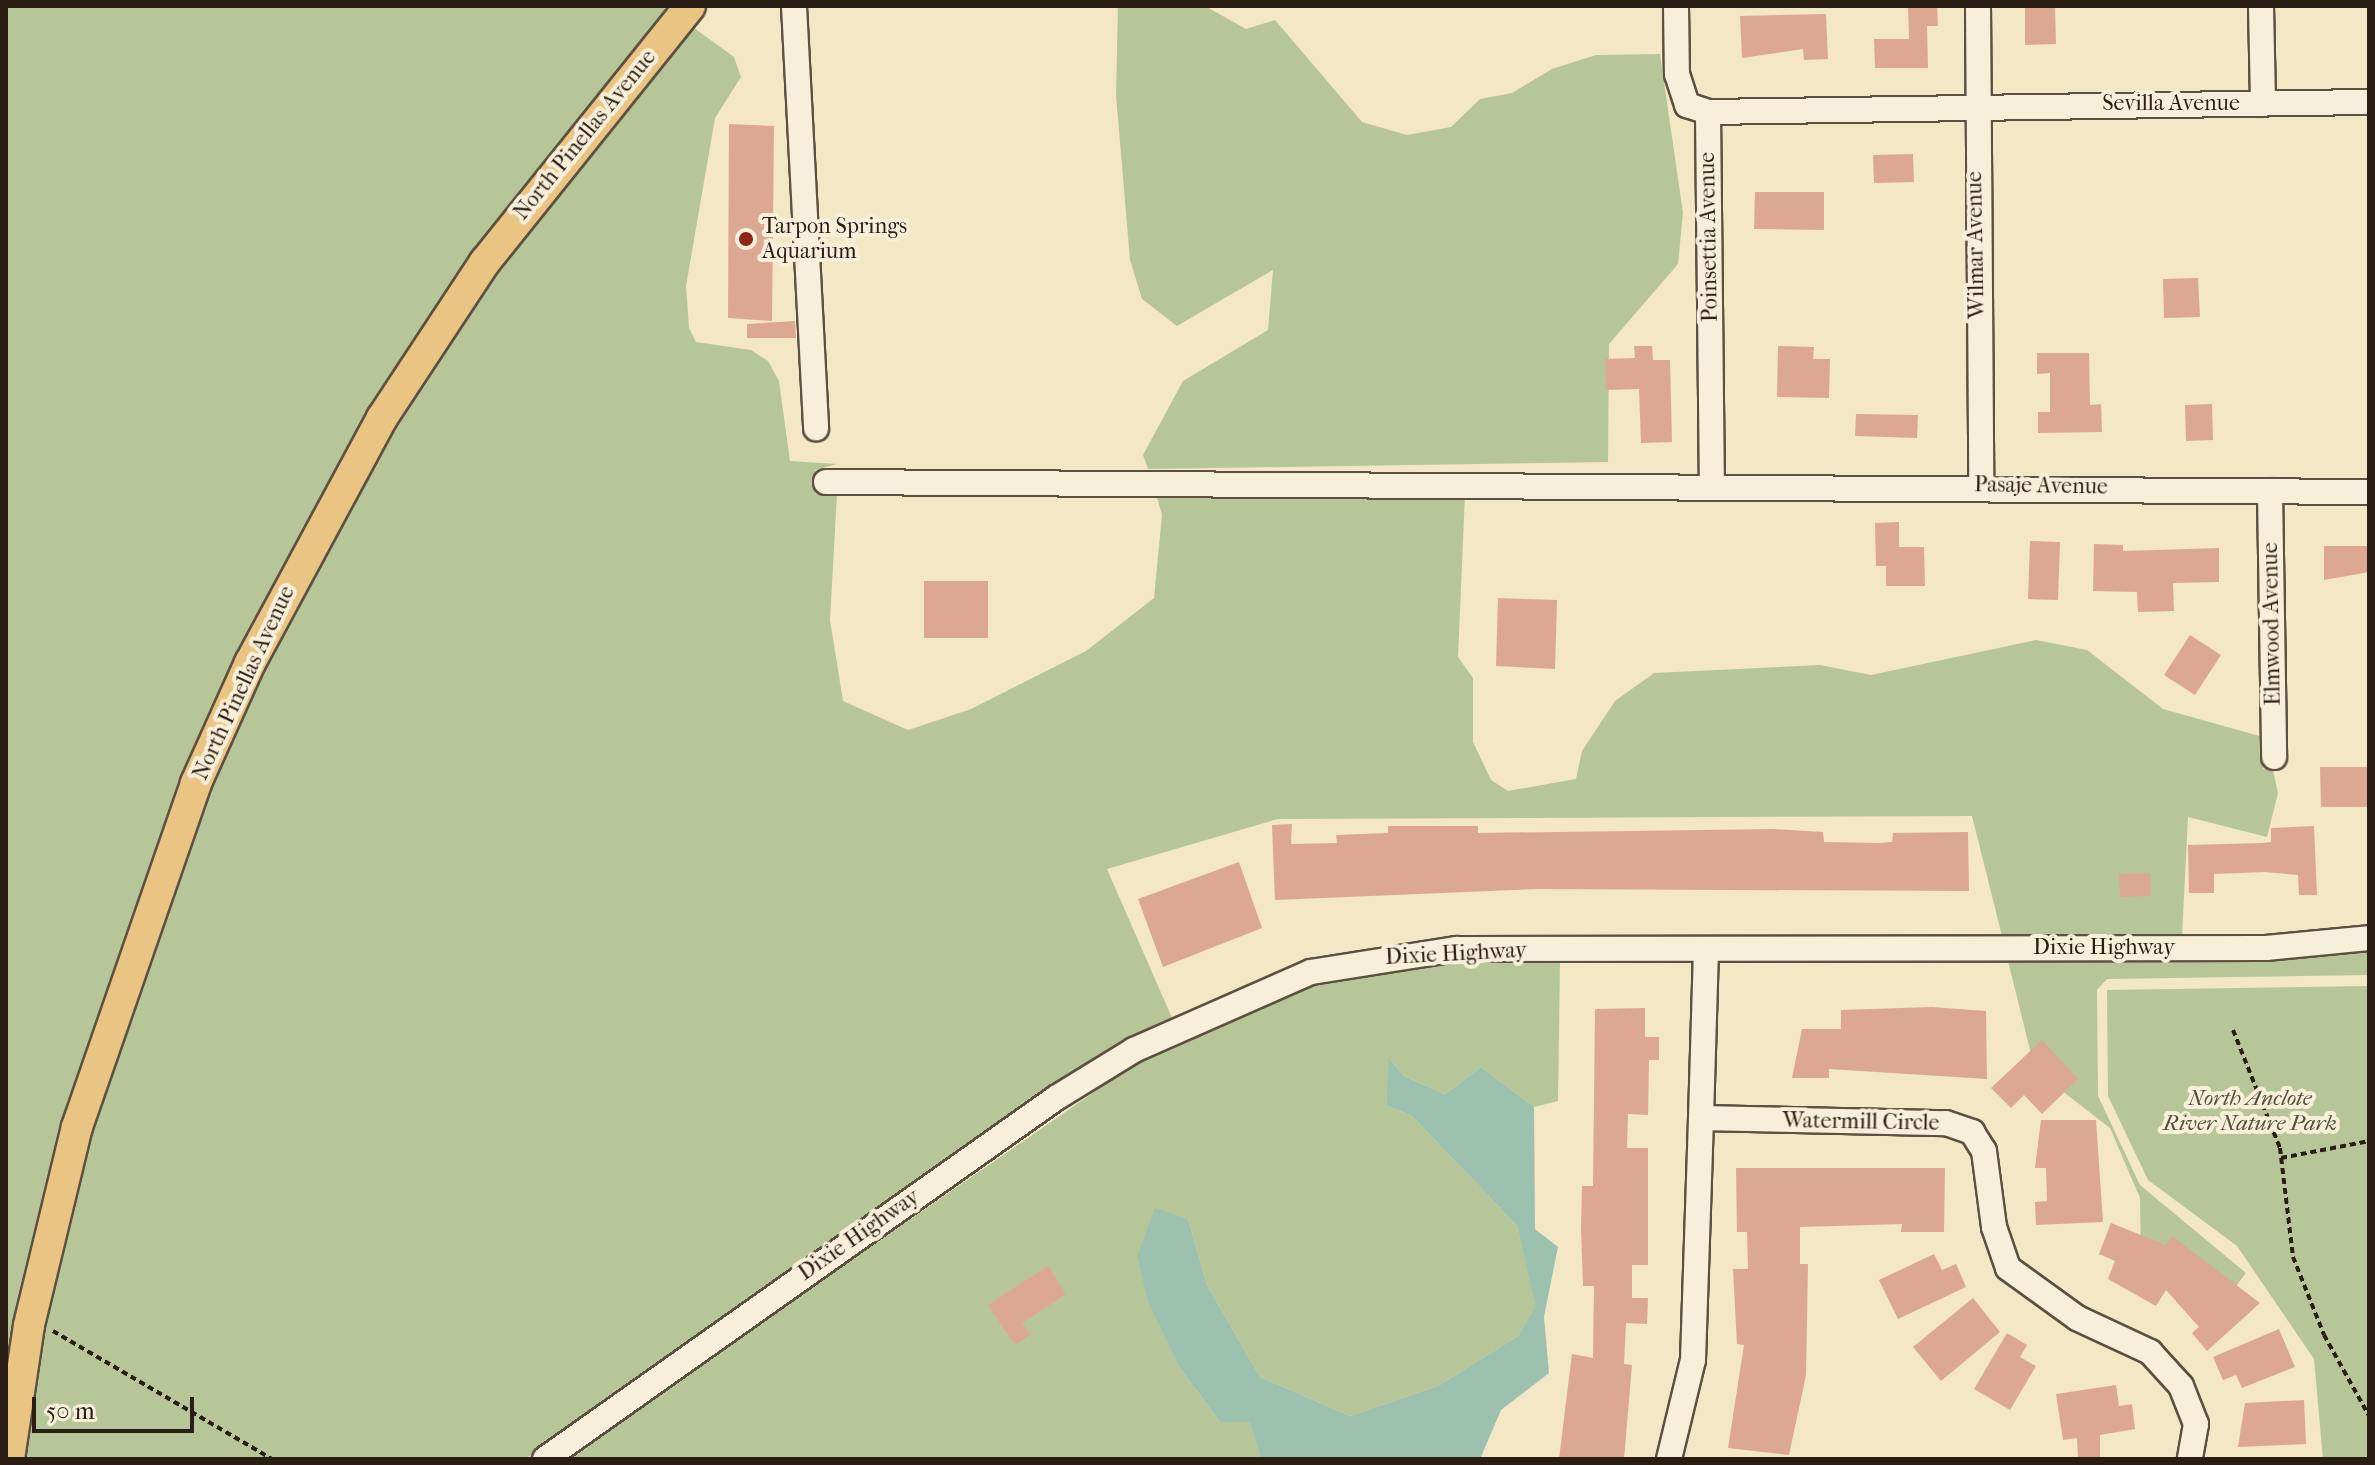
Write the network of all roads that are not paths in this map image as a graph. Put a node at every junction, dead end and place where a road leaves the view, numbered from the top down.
1 (690, 6) edge
2 (794, 6) edge
3 (1676, 6) edge
4 (1978, 6) edge
5 (2261, 6) edge
6 (2369, 102) edge
7 (2263, 104) junction
8 (1974, 107) junction
9 (1708, 112) junction
10 (816, 428) dead end
11 (826, 482) dead end
12 (1712, 483) junction
13 (1981, 484) junction
14 (2270, 491) junction
15 (2369, 492) edge
16 (2274, 757) dead end
17 (2369, 938) edge
18 (1706, 949) junction
19 (1701, 1118) junction
20 (9, 1459) edge
21 (545, 1459) edge
22 (1669, 1459) edge
23 (2190, 1459) edge

1 - 20 main road, North Pinellas Avenue
2 - 10 street
3 - 9 street
4 - 8 street, Wilmar Avenue
5 - 7 street
6 - 7 street, Sevilla Avenue
7 - 8 street, Sevilla Avenue
8 - 9 street
8 - 13 street, Wilmar Avenue
9 - 12 street, Poinsettia Avenue
11 - 12 street, Pasaje Avenue
12 - 13 street, Pasaje Avenue
13 - 14 street, Pasaje Avenue
14 - 15 street, Pasaje Avenue
14 - 16 street, Elmwood Avenue
17 - 18 street, Dixie Highway
18 - 19 street
18 - 21 street, Dixie Highway
19 - 22 street
19 - 23 street, Watermill Circle

